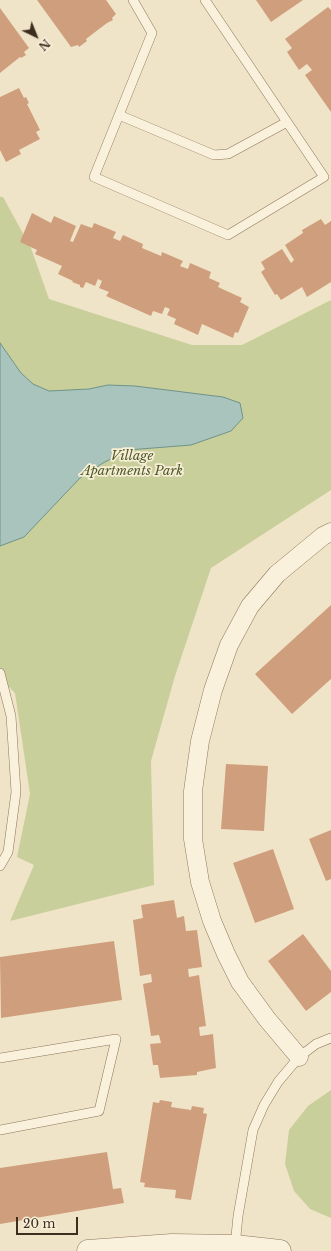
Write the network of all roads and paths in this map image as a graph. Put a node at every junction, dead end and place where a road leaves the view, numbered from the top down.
1 (133, 0) edge
2 (205, 0) edge
3 (119, 115) junction
4 (287, 122) junction
5 (331, 532) edge
6 (0, 674) edge
7 (0, 866) edge
8 (331, 1038) edge
9 (299, 1057) junction
10 (0, 1058) edge
11 (0, 1130) edge
12 (235, 1248) edge
13 (88, 1251) edge
14 (280, 1251) edge

1 - 3 lane
2 - 4 lane
3 - 4 lane
3 - 4 lane
5 - 9 street
6 - 7 lane
8 - 9 lane
9 - 12 lane
10 - 11 lane
12 - 13 street
12 - 14 street

